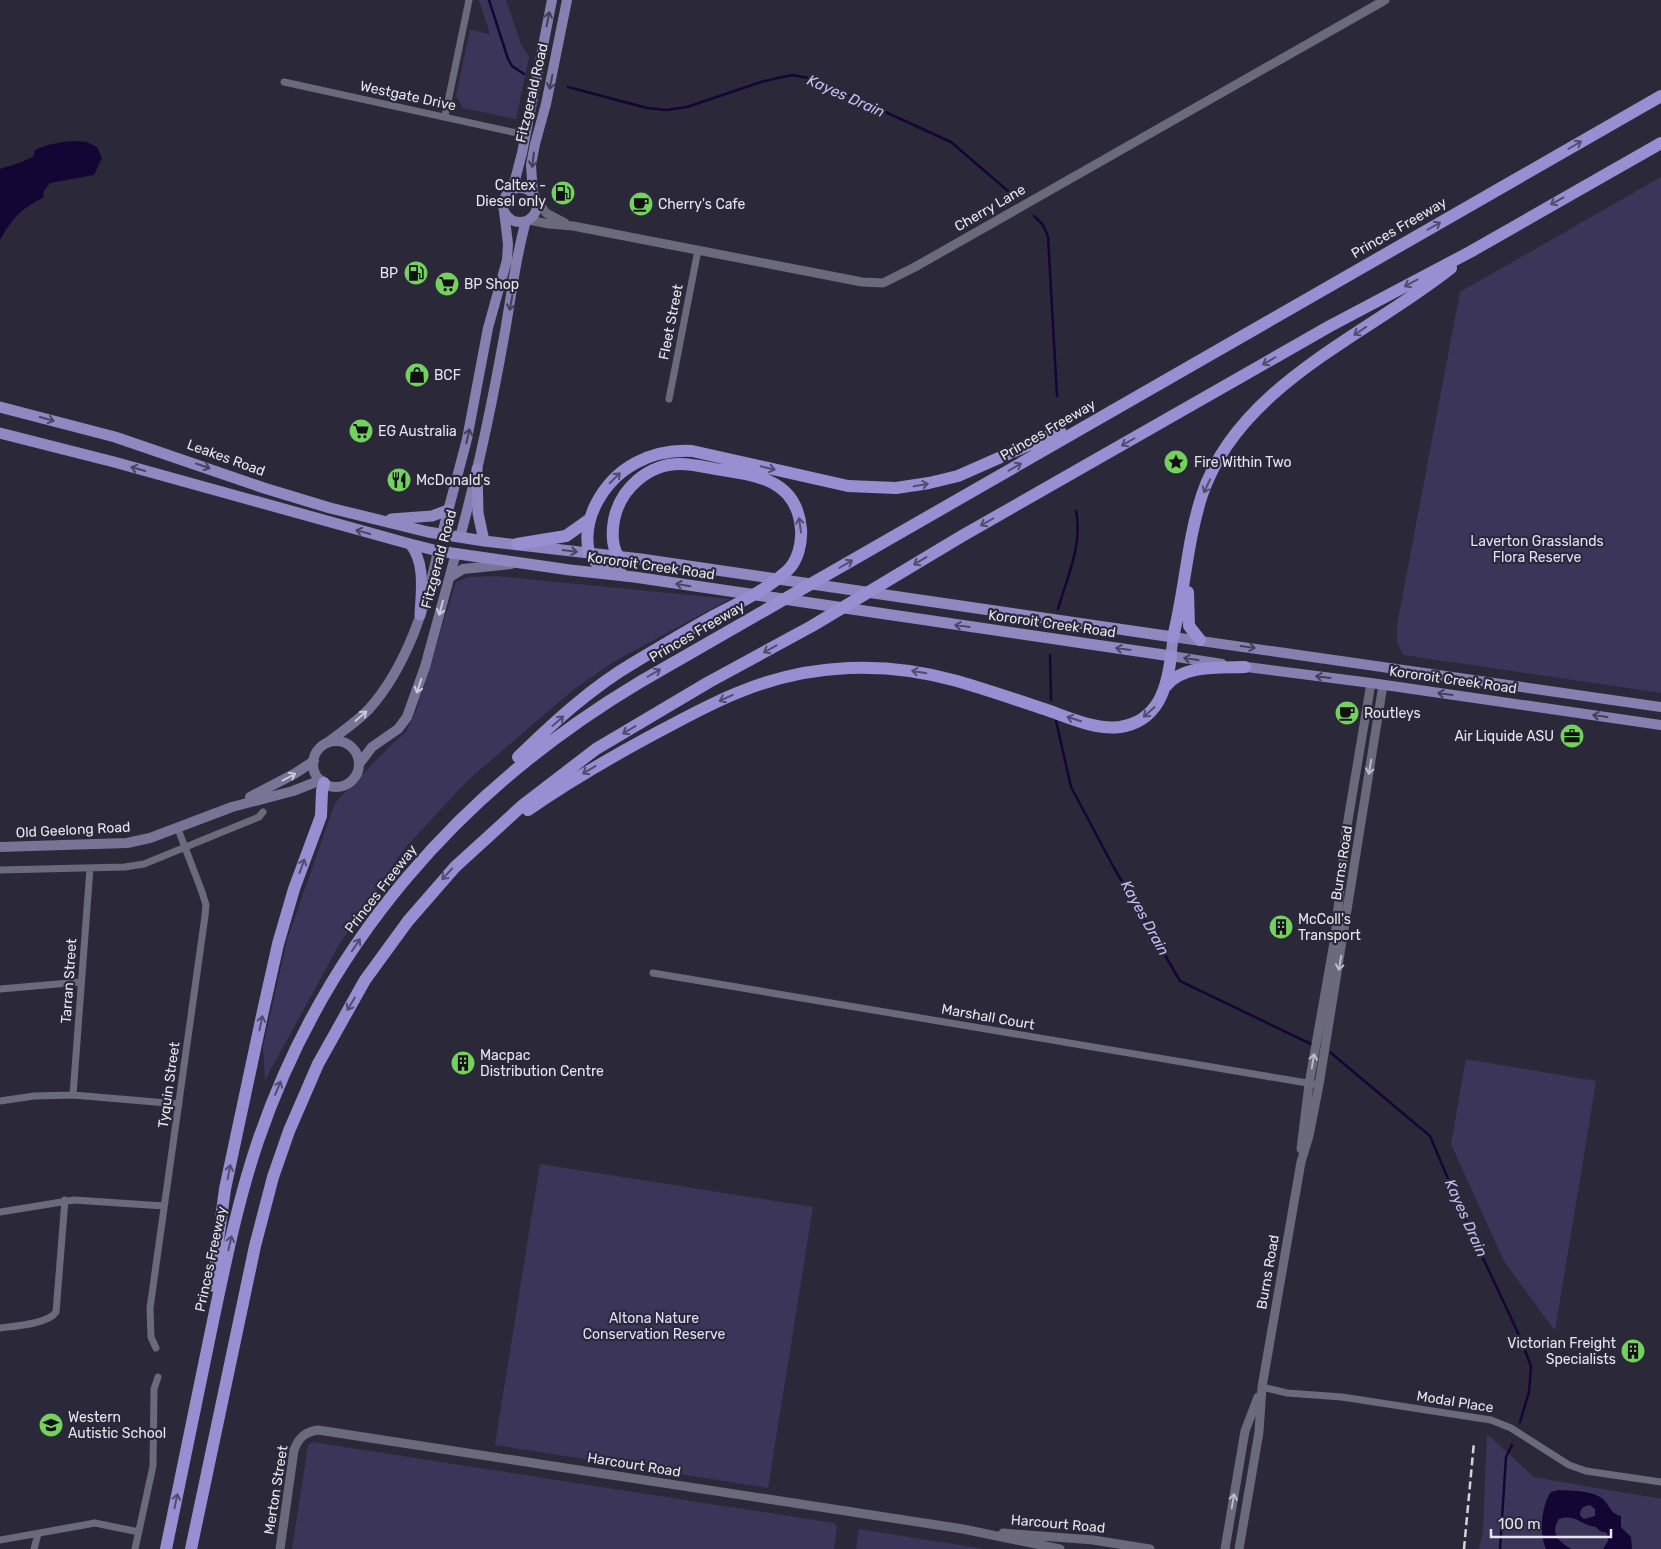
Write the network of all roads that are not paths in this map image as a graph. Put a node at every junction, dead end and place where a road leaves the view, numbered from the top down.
1 (469, 0) edge
2 (552, 0) edge
3 (567, 0) edge
4 (1385, 0) edge
5 (284, 82) dead end
6 (1661, 96) edge
7 (445, 116) junction
8 (526, 135) junction
9 (1661, 143) edge
10 (510, 192) junction
11 (534, 195) junction
12 (504, 211) junction
13 (527, 221) junction
14 (573, 226) junction
15 (698, 250) junction
16 (1470, 252) junction
17 (1330, 285) junction
18 (669, 399) dead end
19 (0, 407) edge
20 (0, 433) edge
21 (477, 468) junction
22 (448, 510) junction
23 (590, 519) junction
24 (380, 520) junction
25 (442, 534) junction
26 (460, 538) junction
27 (484, 541) junction
28 (410, 544) junction
29 (517, 544) junction
30 (438, 551) junction
31 (456, 553) junction
32 (589, 553) junction
33 (619, 556) junction
34 (520, 563) junction
35 (1186, 568) junction
36 (450, 577) junction
37 (634, 577) junction
38 (420, 616) junction
39 (1173, 637) junction
40 (1200, 640) junction
41 (1171, 656) junction
42 (1380, 666) junction
43 (1245, 667) junction
44 (1371, 683) junction
45 (1384, 685) junction
46 (1166, 686) junction
47 (1656, 706) edge
48 (1649, 723) junction
49 (1661, 725) edge
50 (1362, 737) junction
51 (327, 743) junction
52 (1374, 744) junction
53 (314, 761) junction
54 (359, 764) junction
55 (322, 781) junction
56 (232, 807) junction
57 (263, 812) dead end
58 (178, 829) junction
59 (0, 847) edge
60 (185, 847) junction
61 (469, 853) junction
62 (90, 868) junction
63 (414, 868) junction
64 (0, 870) edge
65 (1338, 906) junction
66 (1348, 908) junction
67 (654, 973) dead end
68 (81, 982) junction
69 (0, 990) edge
70 (1309, 1084) junction
71 (1319, 1085) junction
72 (73, 1095) junction
73 (0, 1101) edge
74 (179, 1104) junction
75 (1301, 1162) junction
76 (65, 1200) junction
77 (164, 1206) junction
78 (0, 1212) edge
79 (0, 1328) edge
80 (209, 1342) junction
81 (156, 1348) dead end
82 (158, 1377) dead end
83 (1262, 1387) junction
84 (302, 1436) joint
85 (1661, 1482) edge
86 (963, 1529) junction
87 (139, 1532) junction
88 (38, 1534) junction
89 (0, 1540) edge
90 (34, 1549) edge
91 (135, 1549) edge
92 (166, 1549) edge
93 (191, 1549) edge
94 (280, 1549) edge
95 (1060, 1549) edge
96 (1150, 1549) edge
97 (1225, 1549) edge
98 (1239, 1549) edge

1 - 7 street
8 -> 2 main road, Fitzgerald Road
3 -> 11 main road, Fitzgerald Road
4 - 15 street, Cherry Lane
5 - 7 street, Westgate Drive
17 -> 6 highway, Princes Freeway
7 - 8 street, Westgate Drive
8 - 10 main road, Fitzgerald Road
9 -> 16 highway
10 - 11 main road
10 - 12 main road
11 - 13 main road
11 - 14 street, Cherry Lane
12 - 13 main road
22 -> 12 main road, Fitzgerald Road
13 - 14 street, Cherry Lane
13 -> 21 main road, Fitzgerald Road
14 - 15 street, Cherry Lane
15 - 18 street, Fleet Street
16 -> 35 highway
16 -> 61 highway
23 -> 17 highway
63 -> 17 highway, Princes Freeway
19 -> 24 highway, Leakes Road
28 -> 20 highway
21 - 26 main road, Fitzgerald Road
21 - 27 highway
22 - 24 highway
22 - 25 main road, Fitzgerald Road
23 - 29 highway
23 - 32 highway
24 - 25 highway, Leakes Road
25 - 26 highway, Kororoit Creek Road
25 - 30 highway, Fitzgerald Road
26 - 27 highway, Kororoit Creek Road
26 - 31 highway, Fitzgerald Road
27 - 29 highway, Kororoit Creek Road
28 - 30 highway
28 - 38 highway
29 -> 32 highway, Kororoit Creek Road
30 - 31 highway, Kororoit Creek Road
30 - 38 main road, Fitzgerald Road
31 - 34 highway, Kororoit Creek Road
31 - 36 main road, Fitzgerald Road
32 - 33 highway, Kororoit Creek Road
32 - 37 highway
33 - 39 highway, Kororoit Creek Road
63 -> 33 highway
34 - 36 main road
34 - 37 highway, Kororoit Creek Road
35 - 39 highway
35 - 40 highway
36 -> 54 main road, Fitzgerald Road
41 -> 37 highway, Kororoit Creek Road
51 -> 38 main road, Fitzgerald Road
39 - 40 main road, Kororoit Creek Road
39 - 41 highway
40 -> 42 main road, Kororoit Creek Road
43 -> 41 main road, Kororoit Creek Road
41 - 46 highway
42 - 44 main road
42 - 45 main road
42 - 47 main road, Kororoit Creek Road
44 -> 43 main road, Kororoit Creek Road
43 - 46 highway
44 - 45 main road, Kororoit Creek Road
44 - 50 street, Burns Road
48 -> 45 main road, Kororoit Creek Road
45 - 52 street, Burns Road
46 -> 61 highway
47 - 48 main road
48 - 49 main road, Kororoit Creek Road
50 - 52 street
50 - 65 street, Burns Road
51 - 53 main road
51 - 54 main road
52 -> 66 street, Burns Road
53 - 55 main road
56 -> 53 main road, Old Geelong Road
54 - 55 main road
55 - 56 main road, Old Geelong Road
80 -> 55 highway
56 - 58 main road, Old Geelong Road
57 - 60 street
58 - 59 main road, Old Geelong Road
58 - 60 street, Tyquin Street
60 - 62 street
60 - 74 street, Tyquin Street
61 -> 93 highway
62 - 64 street
62 - 68 street, Tarran Street
80 -> 63 highway, Princes Freeway
65 - 66 street
70 -> 65 street, Burns Road
66 -> 71 street, Burns Road
67 - 70 street, Marshall Court
68 - 69 street
68 - 72 street, Tarran Street
70 - 71 street, Marshall Court
70 - 75 street, Burns Road
71 - 75 street, Burns Road
72 - 73 street
72 - 74 street
74 - 77 street, Tyquin Street
75 - 83 street, Burns Road
76 - 77 street
76 - 78 street
76 - 79 street
77 - 81 street, Tyquin Street
92 -> 80 highway, Princes Freeway
82 - 87 street
83 - 85 street, Modal Place
97 -> 83 street, Burns Road
83 - 98 street, Burns Road
84 - 86 street, Harcourt Road
84 - 94 street, Merton Street
86 - 95 street, Harcourt Road
86 - 96 street, Harcourt Road
87 - 88 street
87 - 91 street
88 - 89 street
88 - 90 street

